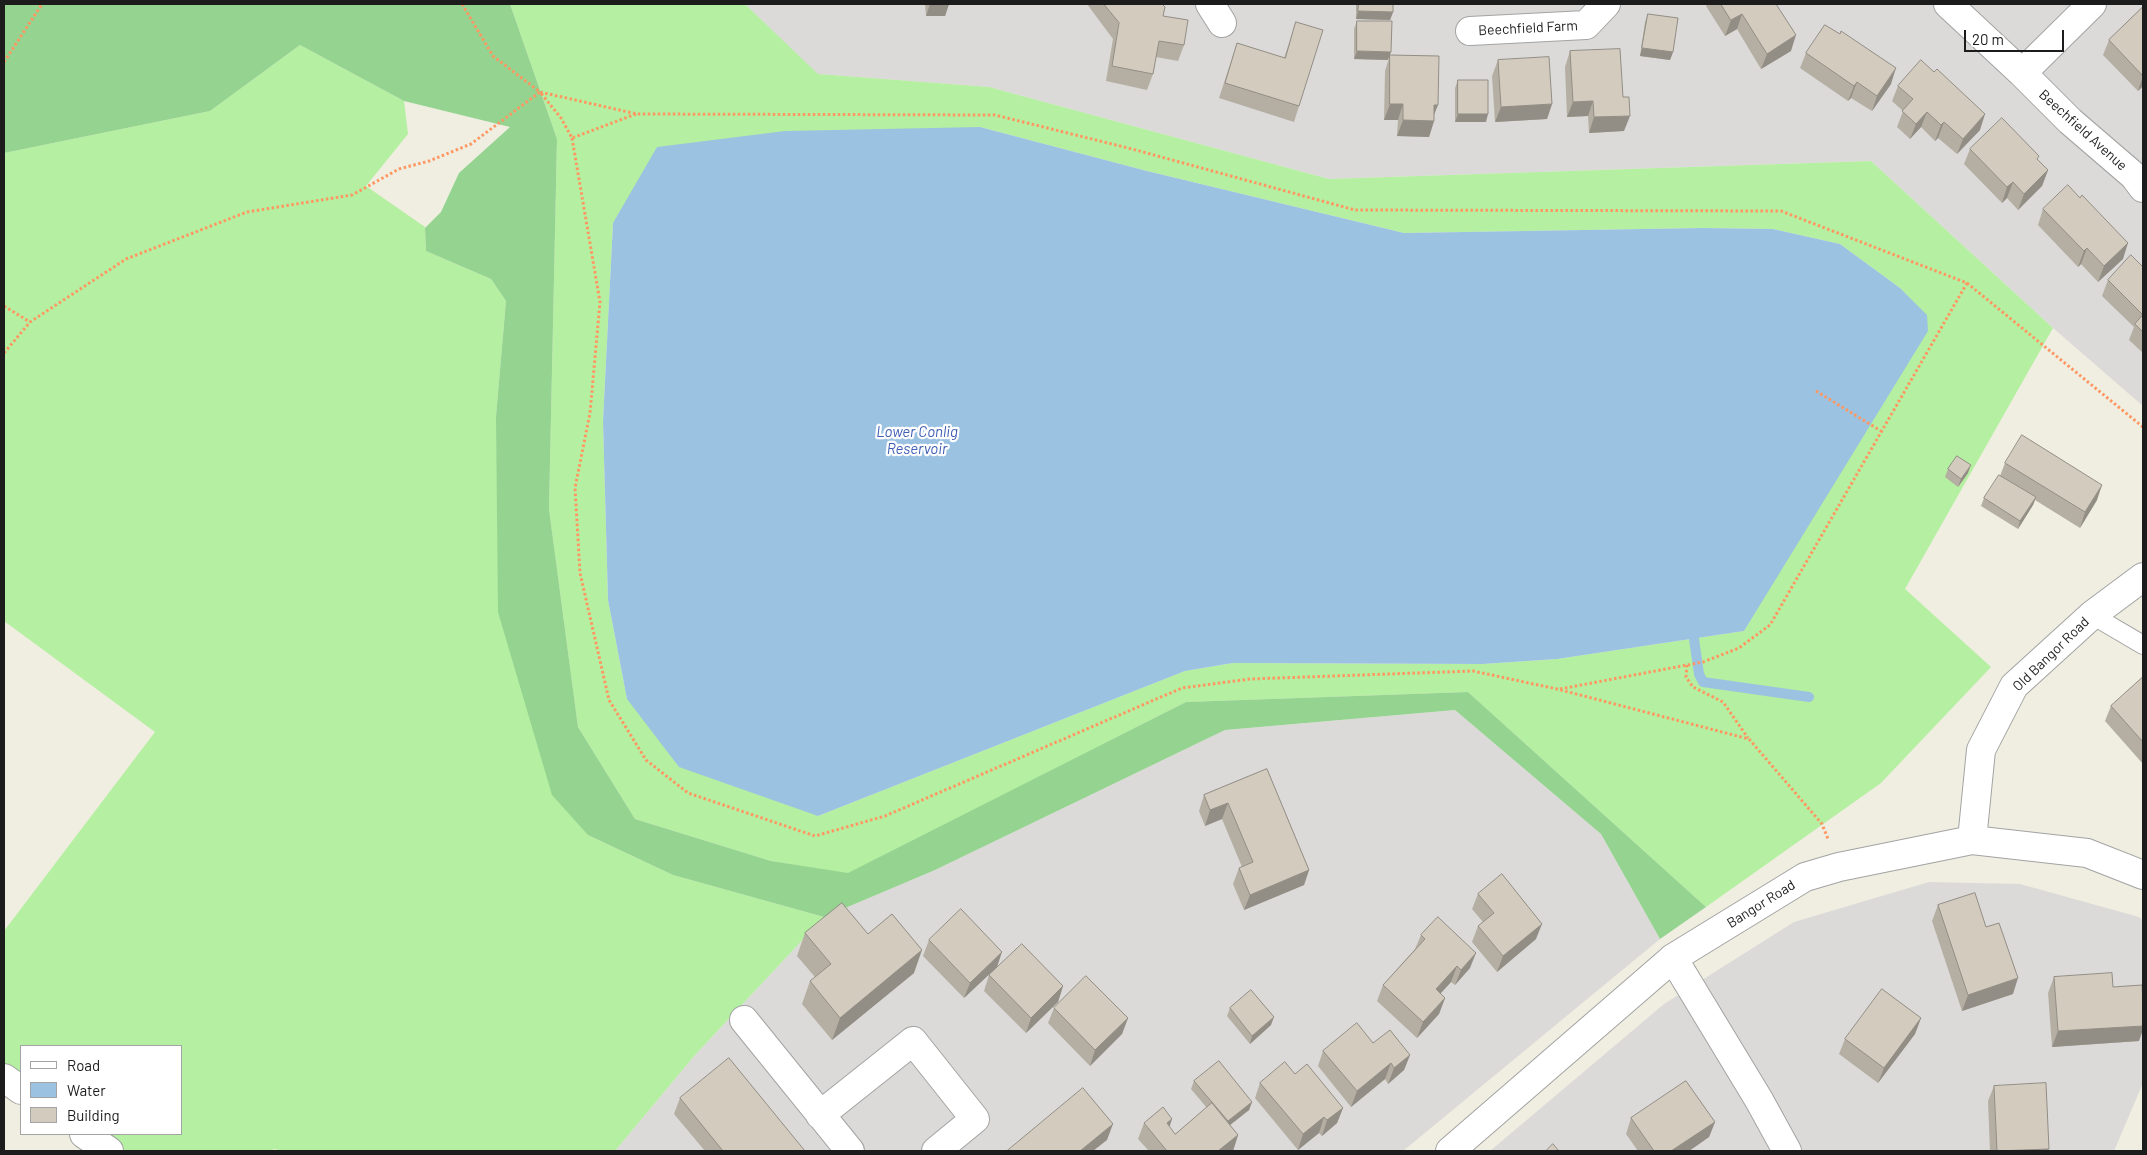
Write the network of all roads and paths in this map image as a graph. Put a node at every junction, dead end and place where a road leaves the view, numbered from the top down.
1 (42, 4) edge
2 (462, 4) edge
3 (1606, 4) edge
4 (1948, 4) edge
5 (2092, 4) edge
6 (1470, 31) dead end
7 (4, 62) edge
8 (2022, 73) junction
9 (540, 92) junction
10 (637, 114) junction
11 (572, 138) junction
12 (2143, 188) edge
13 (1966, 283) junction
14 (4, 306) edge
15 (30, 322) junction
16 (4, 353) edge
17 (1816, 391) dead end
18 (2143, 427) edge
19 (1881, 431) junction
20 (2143, 577) edge
21 (2092, 615) junction
22 (2143, 645) edge
23 (1689, 665) junction
24 (1557, 689) junction
25 (1748, 739) junction
26 (1972, 840) junction
27 (1840, 867) junction
28 (2143, 875) edge
29 (1673, 958) junction
30 (744, 1020) dead end
31 (4, 1078) edge
32 (20, 1089) edge
33 (820, 1115) junction
34 (85, 1135) edge
35 (109, 1151) edge
36 (850, 1151) edge
37 (936, 1151) edge
38 (1450, 1151) edge
39 (1787, 1151) edge

1 - 7 path
2 - 9 path
3 - 6 street, Beechfield Farm
4 - 8 street, Beechfield Avenue
5 - 8 street
8 - 12 street, Beechfield Avenue
9 - 10 path
9 - 11 path
9 - 15 path
10 - 11 path
10 - 13 path
11 - 24 path
13 - 18 path
13 - 19 path
14 - 15 path
15 - 16 path
17 - 19 path
19 - 23 path
20 - 21 street, Old Bangor Road
21 - 22 lane
21 - 26 street, Old Bangor Road
23 - 24 path
23 - 25 path
24 - 25 path
25 - 27 path
26 - 27 street, Bangor Road
26 - 28 street, Bangor Road
27 - 29 street, Bangor Road
29 - 38 street, Bangor Road
29 - 39 street
30 - 33 street
31 - 32 street
33 - 36 street
33 - 37 street
34 - 35 street

